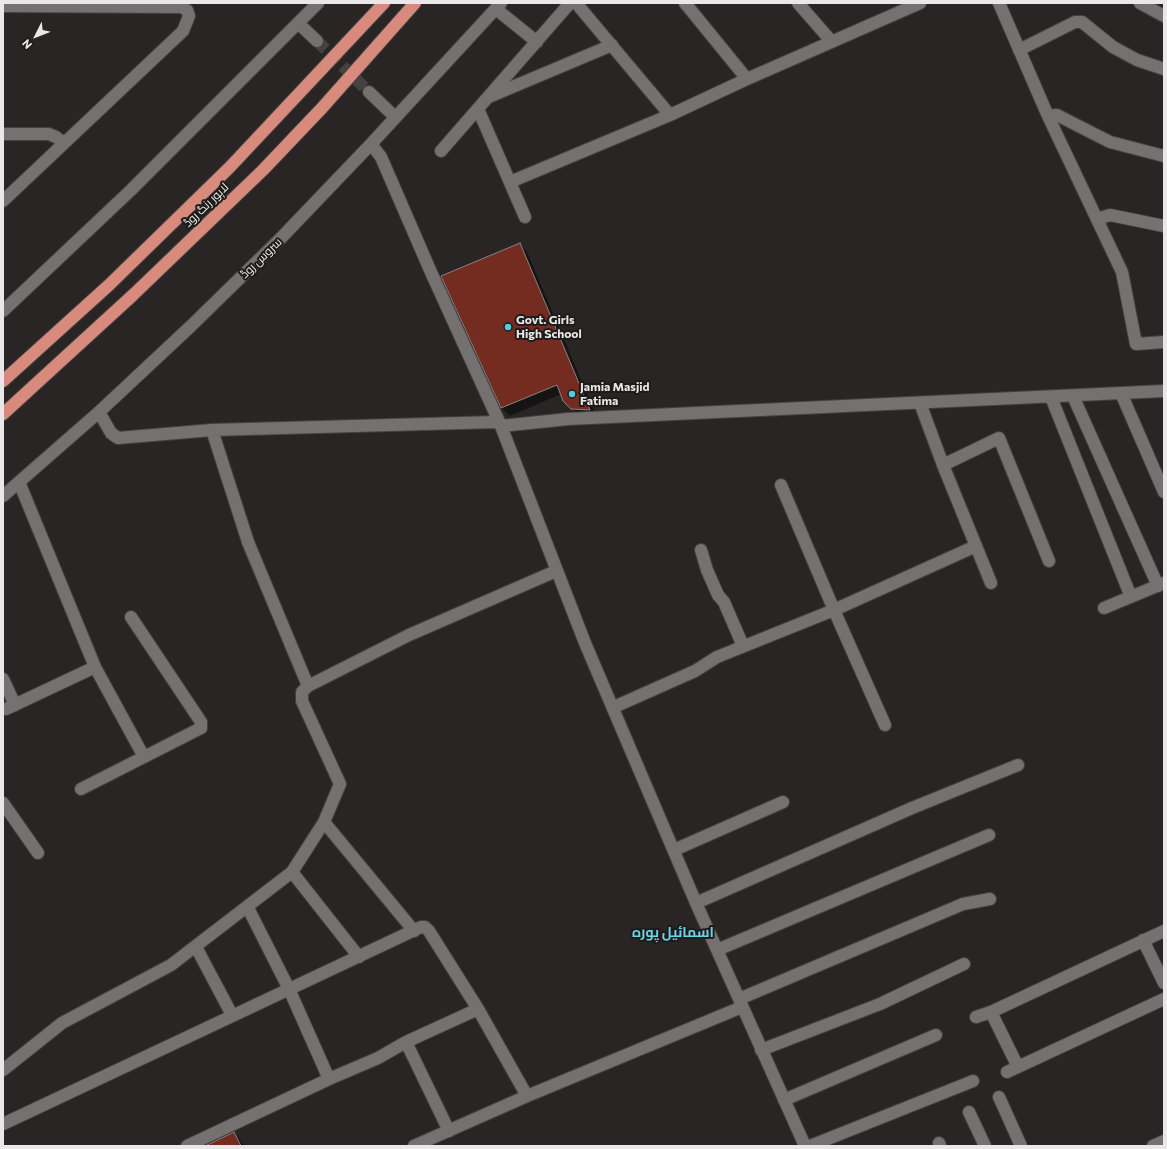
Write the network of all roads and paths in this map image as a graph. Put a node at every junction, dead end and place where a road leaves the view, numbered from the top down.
1 (318, 3) edge
2 (384, 3) edge
3 (415, 3) edge
4 (570, 3) edge
5 (576, 3) edge
6 (685, 3) edge
7 (798, 3) edge
8 (920, 3) edge
9 (999, 3) edge
10 (1140, 3) edge
11 (3, 6) edge
12 (499, 6) edge
13 (1164, 16) edge
14 (298, 23) junction
15 (317, 41) tunnel mouth
16 (537, 42) junction
17 (832, 42) junction
18 (612, 45) junction
19 (1019, 50) junction
20 (1164, 69) edge
21 (747, 79) junction
22 (369, 92) tunnel mouth
23 (489, 97) junction
24 (478, 109) junction
25 (670, 115) junction
26 (1048, 116) junction
27 (395, 117) junction
28 (3, 134) edge
29 (64, 143) junction
30 (371, 144) junction
31 (441, 151) dead end
32 (1164, 156) edge
33 (510, 182) junction
34 (3, 201) edge
35 (525, 217) dead end
36 (1097, 219) junction
37 (1164, 226) edge
38 (3, 311) edge
39 (1164, 342) edge
40 (3, 381) edge
41 (1164, 391) edge
42 (1121, 393) junction
43 (1073, 396) junction
44 (1051, 397) junction
45 (920, 403) junction
46 (99, 412) junction
47 (3, 414) edge
48 (499, 424) junction
49 (212, 430) junction
50 (943, 465) junction
51 (19, 482) junction
52 (781, 485) dead end
53 (1164, 492) edge
54 (3, 496) edge
55 (976, 546) junction
56 (701, 550) dead end
57 (1049, 561) dead end
58 (556, 570) junction
59 (992, 583) dead end
60 (1161, 585) edge
61 (1131, 597) junction
62 (1104, 608) dead end
63 (834, 610) junction
64 (131, 617) dead end
65 (743, 646) junction
66 (95, 666) junction
67 (3, 679) edge
68 (308, 686) junction
69 (614, 707) junction
70 (885, 725) dead end
71 (144, 757) junction
72 (1018, 765) dead end
73 (81, 789) dead end
74 (783, 802) dead end
75 (3, 803) edge
76 (324, 822) junction
77 (989, 835) dead end
78 (674, 850) junction
79 (38, 853) dead end
80 (292, 872) junction
81 (990, 899) dead end
82 (696, 903) junction
83 (248, 908) junction
84 (414, 931) junction
85 (1164, 931) edge
86 (1143, 940) junction
87 (196, 947) junction
88 (717, 950) junction
89 (359, 957) junction
90 (964, 964) dead end
91 (1164, 982) edge
92 (289, 989) junction
93 (1164, 999) edge
94 (741, 1003) junction
95 (478, 1008) junction
96 (991, 1012) junction
97 (232, 1015) junction
98 (976, 1017) dead end
99 (936, 1035) dead end
100 (406, 1042) junction
101 (761, 1050) junction
102 (3, 1070) edge
103 (329, 1079) junction
104 (973, 1080) dead end
105 (527, 1096) junction
106 (999, 1098) dead end
107 (784, 1100) junction
108 (969, 1112) dead end
109 (3, 1124) edge
110 (449, 1131) junction
111 (1164, 1141) edge
112 (187, 1146) edge
113 (414, 1146) edge
114 (805, 1146) edge
115 (810, 1146) edge
116 (985, 1146) edge
117 (1021, 1146) edge
118 (1153, 1146) edge

1 - 14 street
2 - 40 highway, لاہور رنگ روڈ
3 - 47 highway, لاہور رنگ روڈ
4 - 16 street
5 - 18 street
6 - 21 street
7 - 17 street
8 - 17 street
9 - 19 street
10 - 13 street
11 - 29 street
12 - 16 street
12 - 27 street, سروس روڈ
14 - 15 street
14 - 38 street
16 - 23 street
17 - 21 street
18 - 23 street
18 - 25 street
19 - 20 street
19 - 26 street
21 - 25 street
22 - 27 street
23 - 24 street
24 - 31 street
24 - 33 street
25 - 33 street
26 - 32 street
26 - 36 street
27 - 30 street, سروس روڈ
28 - 29 street
29 - 34 street
30 - 46 street, سروس روڈ
30 - 48 street
33 - 35 street
36 - 37 street
36 - 39 street
41 - 42 street
42 - 43 street
42 - 53 street
43 - 44 street
43 - 60 street
44 - 45 street
44 - 61 street
45 - 48 street
45 - 50 street
46 - 49 street
46 - 51 street, سروس روڈ
48 - 49 street
48 - 58 street
49 - 68 street
50 - 55 street
50 - 57 street
51 - 54 street, سروس روڈ
51 - 66 street
52 - 63 street
55 - 59 street
55 - 63 street
56 - 65 street
58 - 68 street
58 - 69 street
60 - 61 street
61 - 62 street
63 - 65 street
63 - 70 street
64 - 71 street
65 - 69 street
66 - 67 street
66 - 71 street
68 - 76 street
69 - 78 street
71 - 73 street
72 - 82 street
74 - 78 street
75 - 79 street
76 - 80 street
76 - 84 street
77 - 88 street
78 - 82 street
80 - 83 street
80 - 89 street
81 - 94 street
82 - 88 street
83 - 87 street
83 - 92 street
84 - 89 street
84 - 95 street
85 - 86 street
86 - 91 street
86 - 96 street
87 - 97 street
87 - 102 street
88 - 94 street
89 - 92 street
90 - 101 street
92 - 97 street
92 - 103 street
93 - 96 street
94 - 101 street
94 - 105 street
95 - 100 street
95 - 105 street
96 - 98 street
97 - 109 street
99 - 107 street
100 - 103 street
100 - 110 street
101 - 107 street
103 - 112 street
104 - 115 street
105 - 110 street
106 - 117 street
107 - 114 street
108 - 116 street
110 - 113 street
111 - 118 street

